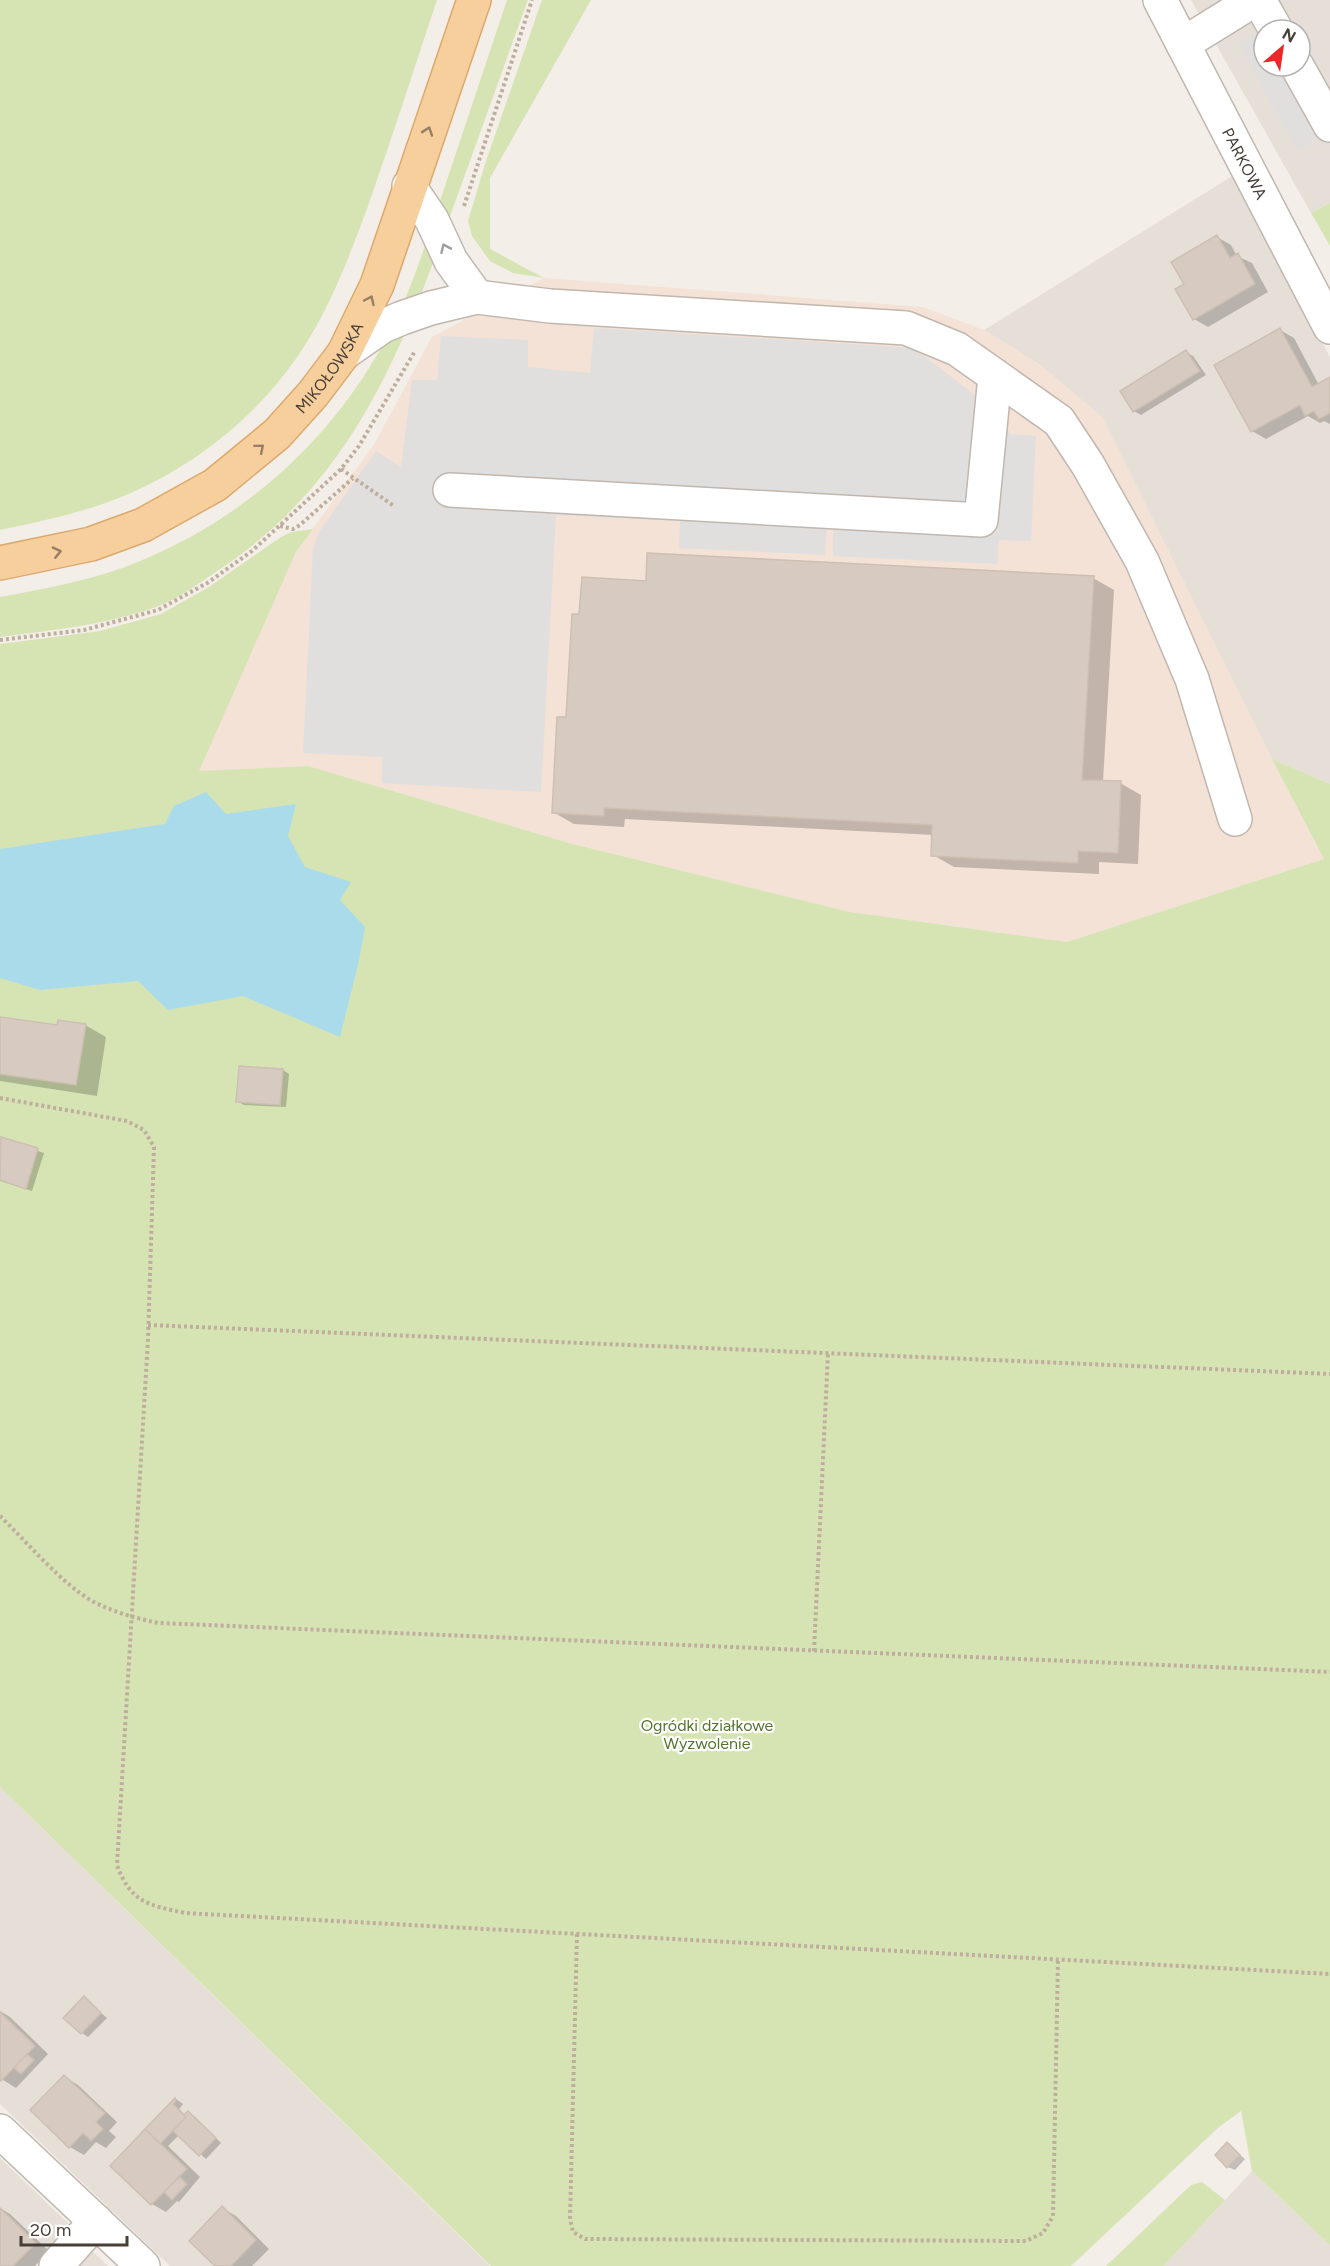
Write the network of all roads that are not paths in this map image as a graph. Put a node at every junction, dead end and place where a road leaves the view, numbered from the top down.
1 (474, 0) edge
2 (1160, 0) edge
3 (1254, 0) edge
4 (1259, 0) edge
5 (1269, 18) edge
6 (1183, 44) junction
7 (1303, 78) edge
8 (1330, 125) edge
9 (409, 186) junction
10 (477, 297) junction
11 (1330, 327) edge
12 (344, 353) junction
13 (994, 376) junction
14 (450, 490) dead end
15 (0, 563) edge
16 (1235, 819) dead end
17 (0, 2131) edge
18 (96, 2221) junction
19 (56, 2266) edge
20 (143, 2266) edge

9 -> 1 main road, MIKOŁOWSKA
2 - 6 street, PARKOWA
3 - 6 street
4 - 5 street
6 - 11 street, PARKOWA
7 - 8 street
10 -> 9 street
12 -> 9 main road, MIKOŁOWSKA
10 - 12 street
10 - 13 street
15 -> 12 main road, MIKOŁOWSKA
13 - 14 street
13 - 16 street
17 - 18 street
18 - 19 street
18 - 20 street

